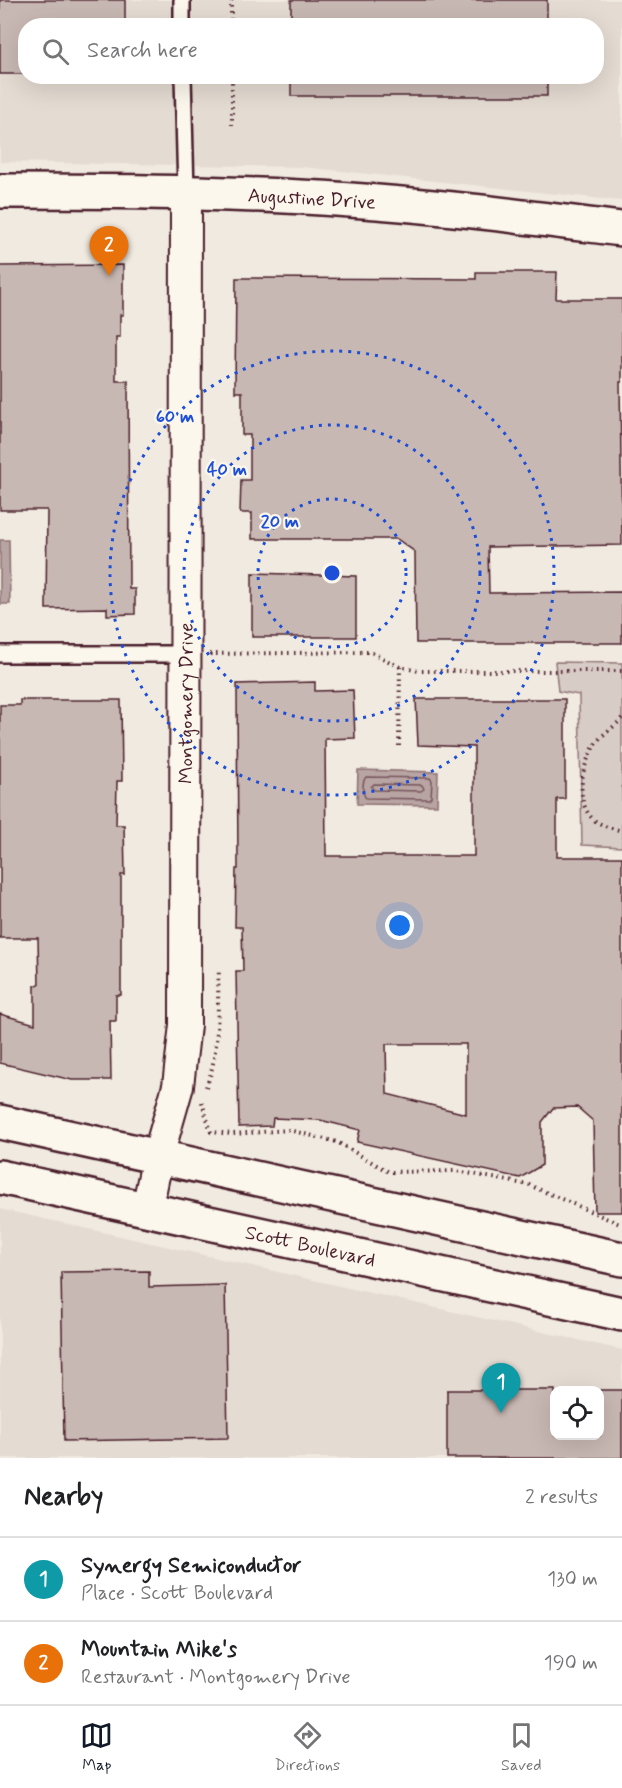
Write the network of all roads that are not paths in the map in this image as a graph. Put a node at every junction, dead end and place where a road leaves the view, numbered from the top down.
1 (182, 0) edge
2 (182, 18) edge
3 (183, 84) edge
4 (0, 191) edge
5 (186, 192) junction
6 (622, 229) edge
7 (0, 654) edge
8 (185, 654) junction
9 (0, 1122) edge
10 (158, 1156) junction
11 (0, 1177) edge
12 (147, 1209) junction
13 (622, 1259) edge
14 (622, 1314) edge

1 - 2 lane
3 - 5 lane
4 - 5 main road, Augustine Drive
5 - 6 main road, Augustine Drive
5 - 8 street, Montgomery Drive
7 - 8 lane
8 - 10 street, Montgomery Drive
9 - 10 main road
10 - 12 street, Montgomery Drive
10 - 13 main road
11 - 12 main road, Scott Boulevard
12 - 14 main road, Scott Boulevard

